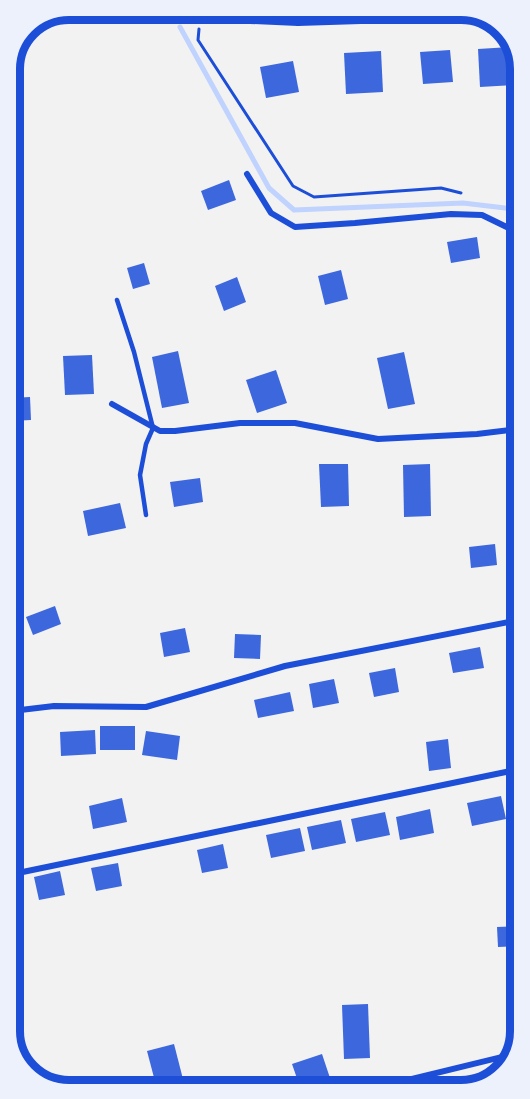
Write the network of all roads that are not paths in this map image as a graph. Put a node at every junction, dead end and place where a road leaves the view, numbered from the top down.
1 (200, 20) edge
2 (298, 20) edge
3 (392, 20) edge
4 (298, 23) junction
5 (247, 174) dead end
6 (510, 229) edge
7 (117, 300) dead end
8 (112, 404) dead end
9 (153, 428) junction
10 (510, 430) edge
11 (146, 515) dead end
12 (510, 622) edge
13 (20, 710) edge
14 (510, 771) edge
15 (20, 873) edge
16 (503, 1057) edge
17 (408, 1080) edge

1 - 4 street
2 - 4 street
3 - 4 street
5 - 6 street
7 - 9 lane
8 - 9 street
9 - 10 street
9 - 11 lane
12 - 13 street
14 - 15 street
16 - 17 street

